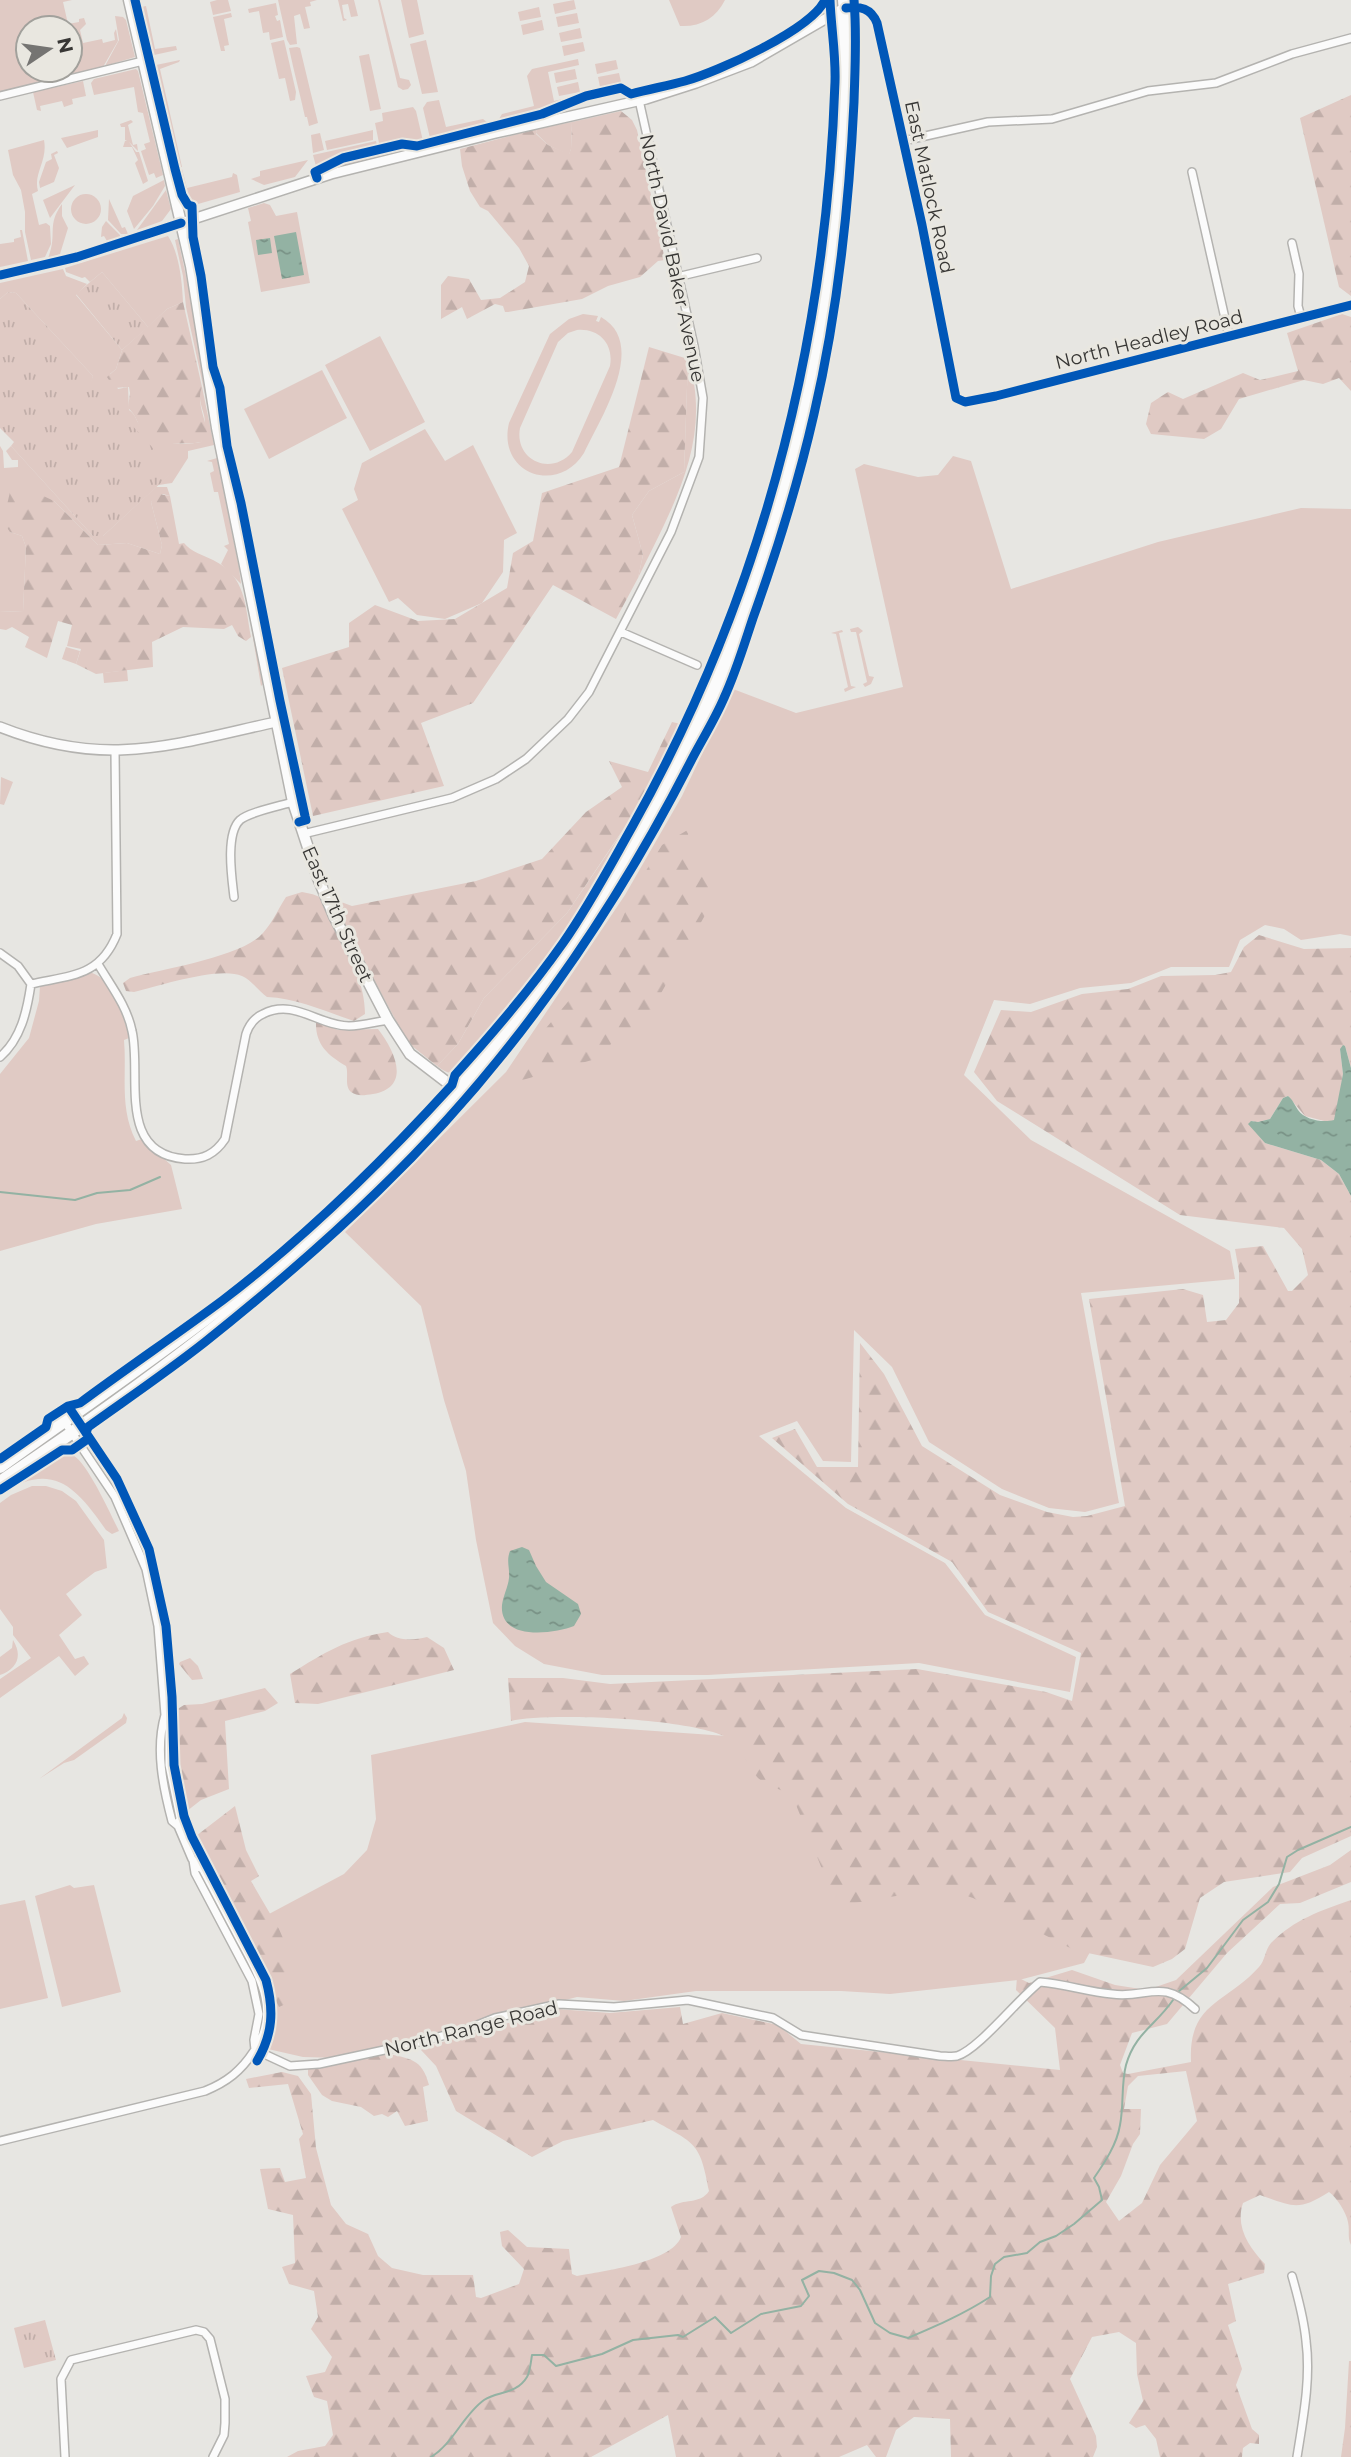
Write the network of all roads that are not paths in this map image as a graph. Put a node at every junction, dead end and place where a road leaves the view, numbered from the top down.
1 (129, 0) edge
2 (844, 4) edge
3 (1351, 38) edge
4 (143, 61) junction
5 (0, 96) edge
6 (639, 100) junction
7 (903, 141) junction
8 (1192, 172) dead end
9 (181, 223) junction
10 (1292, 243) dead end
11 (757, 258) dead end
12 (0, 275) edge
13 (677, 277) junction
14 (1351, 305) edge
15 (1301, 317) junction
16 (1229, 336) junction
17 (956, 398) joint
18 (621, 632) junction
19 (697, 665) dead end
20 (276, 722) junction
21 (0, 727) edge
22 (115, 751) junction
23 (293, 802) junction
24 (303, 834) junction
25 (234, 897) dead end
26 (0, 954) edge
27 (98, 964) junction
28 (31, 984) junction
29 (388, 1020) junction
30 (0, 1057) edge
31 (459, 1092) junction
32 (64, 1421) junction
33 (72, 1433) junction
34 (0, 1467) edge
35 (0, 1482) edge
36 (1195, 2009) dead end
37 (254, 2051) junction
38 (0, 2141) edge
39 (1292, 2276) dead end
40 (65, 2457) edge
41 (213, 2457) edge
42 (1297, 2457) edge

1 - 4 main road, East 17th Street
2 - 6 street
2 - 7 street, East Matlock Road
2 - 31 highway
3 - 7 street
4 - 5 street
4 - 9 main road, East 17th Street
6 - 9 street
6 - 13 street, North David Baker Avenue
7 - 17 street, East Matlock Road
8 - 16 street
9 - 12 street
9 - 20 main road, East 17th Street
10 - 15 street
11 - 13 street
13 - 18 street, North David Baker Avenue
14 - 15 street, North Headley Road
15 - 16 street, North Headley Road
16 - 17 street, North Headley Road
18 - 19 street
18 - 24 street, North David Baker Avenue
20 - 22 street
20 - 23 main road, East 17th Street
21 - 22 street
22 - 27 street
23 - 24 main road, East 17th Street
23 - 25 street
24 - 29 main road, East 17th Street
26 - 28 street
27 - 28 street
27 - 29 street
28 - 30 street
29 - 31 main road, East 17th Street
31 - 32 highway
31 - 33 highway
32 - 33 street
32 - 34 highway
33 - 35 highway
33 - 37 street
36 - 37 street, North Range Road
37 - 38 street
39 - 42 street
40 - 41 street

